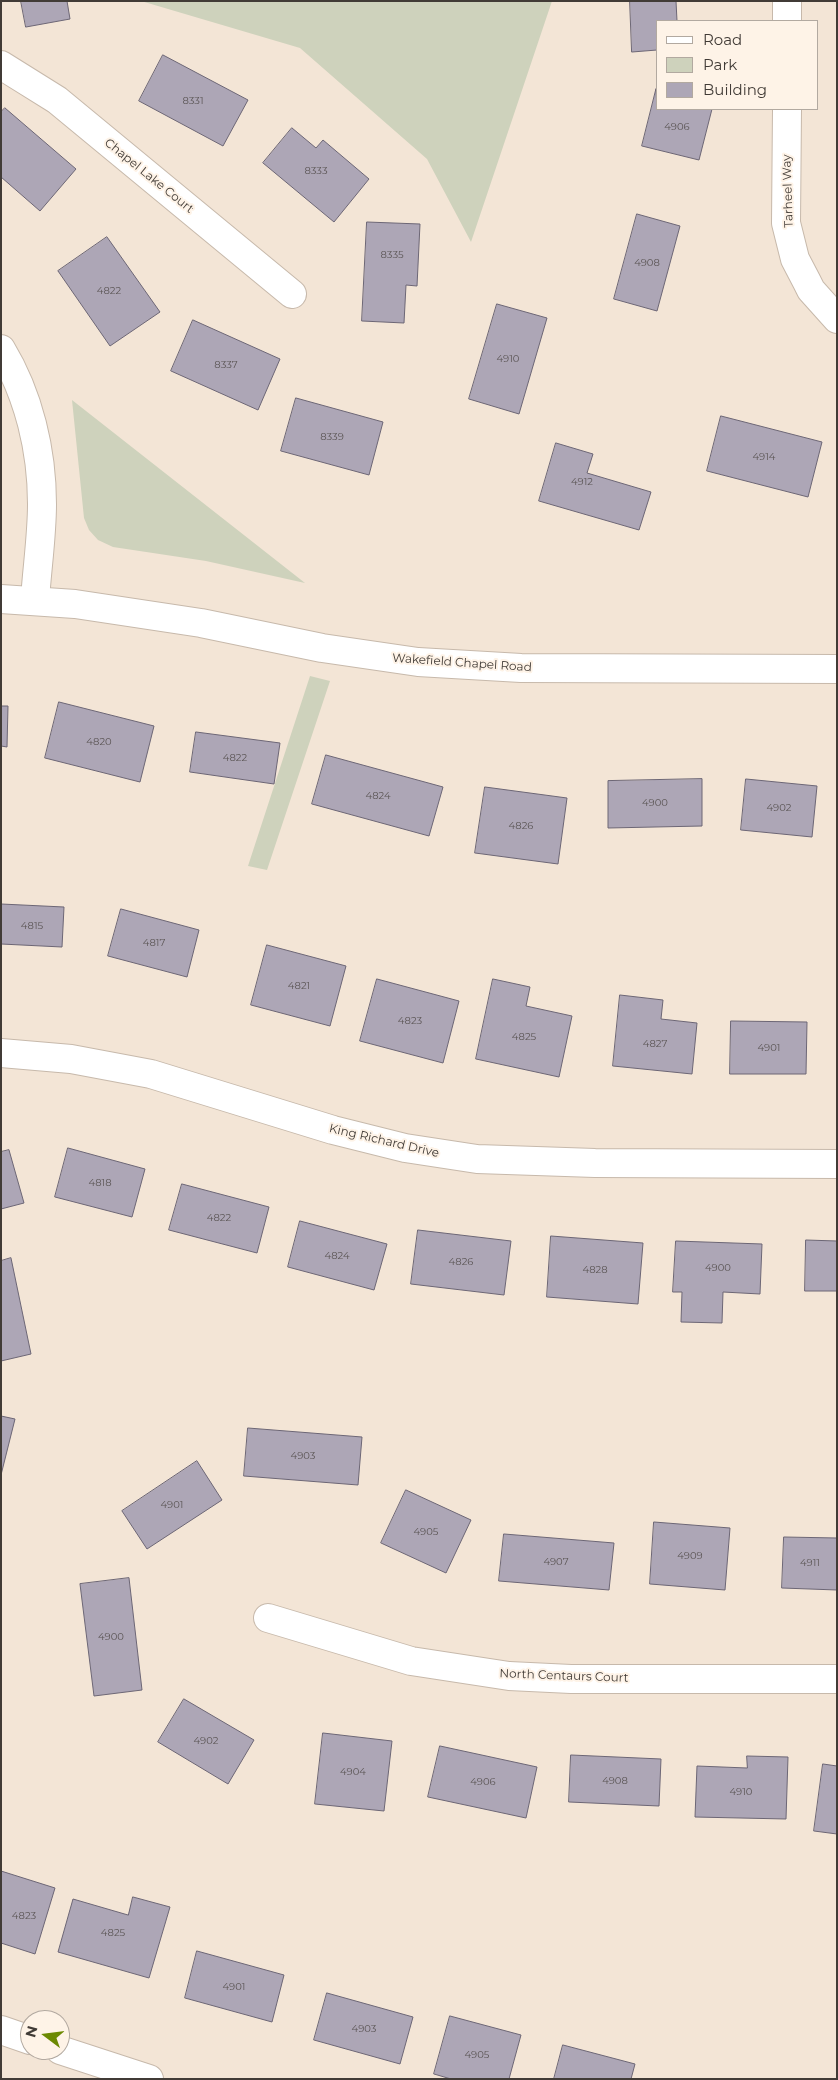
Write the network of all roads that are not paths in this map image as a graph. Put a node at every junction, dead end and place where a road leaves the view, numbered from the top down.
1 (787, 1) edge
2 (787, 20) edge
3 (1, 65) edge
4 (787, 110) edge
5 (292, 294) dead end
6 (837, 319) edge
7 (1, 349) edge
8 (1, 599) edge
9 (35, 600) junction
10 (837, 669) edge
11 (1, 1053) edge
12 (837, 1164) edge
13 (268, 1618) dead end
14 (837, 1679) edge
15 (1, 2030) edge
16 (20, 2037) edge
17 (70, 2055) edge
18 (100, 2071) edge
19 (150, 2079) edge

1 - 2 street
3 - 5 street, Chapel Lake Court
4 - 6 street, Tarheel Way
7 - 9 street
8 - 9 street, Wakefield Chapel Road
9 - 10 street, Wakefield Chapel Road
11 - 12 street, King Richard Drive
13 - 14 street, North Centaurs Court
15 - 16 street
17 - 18 street
18 - 19 street

